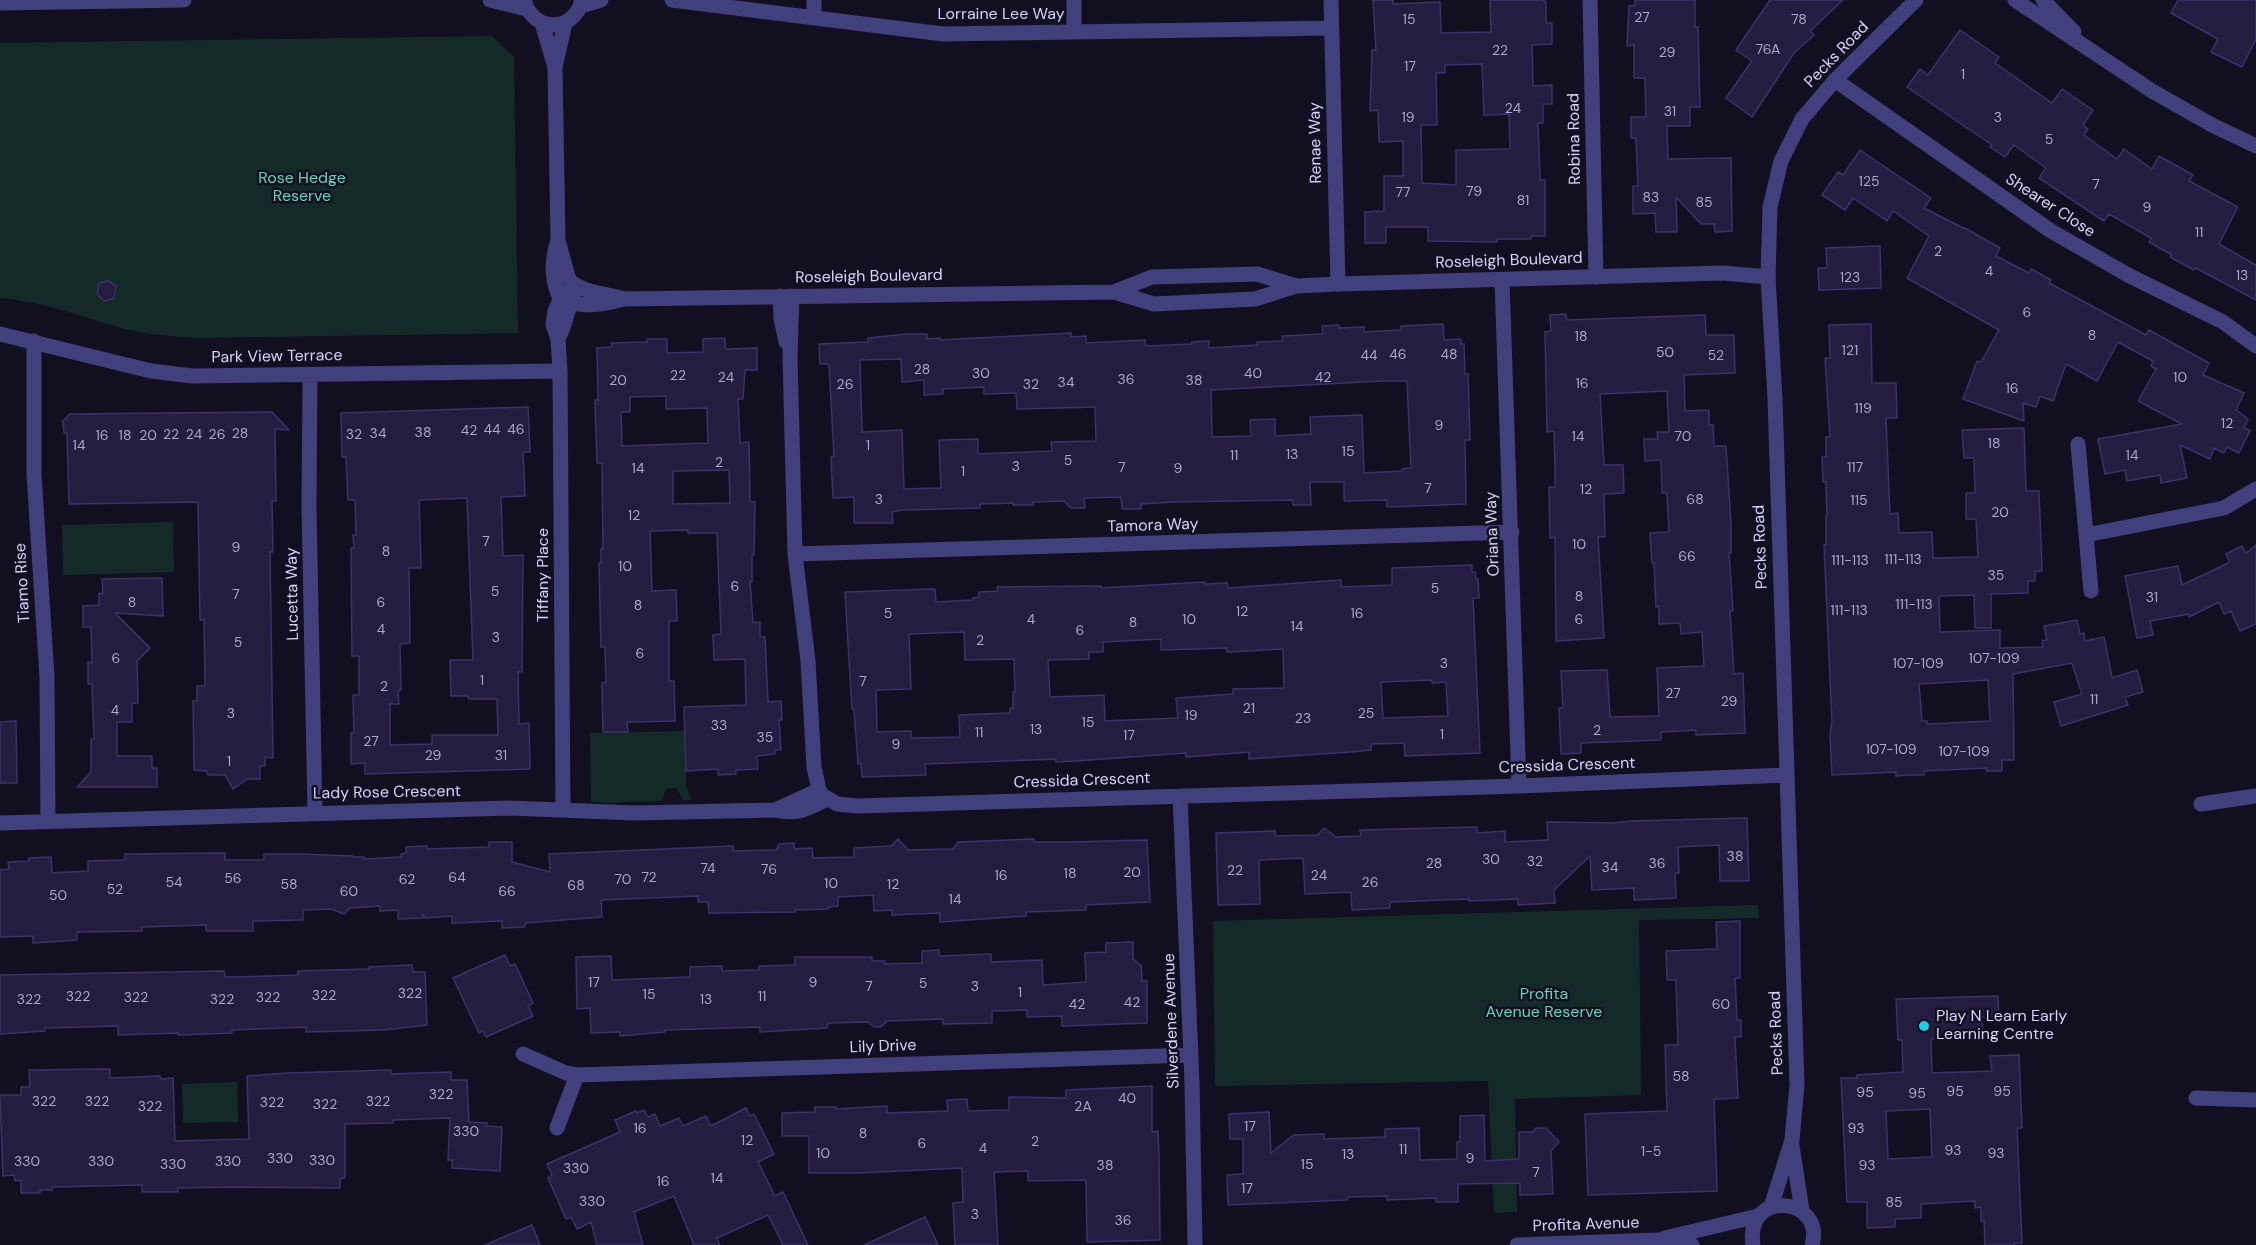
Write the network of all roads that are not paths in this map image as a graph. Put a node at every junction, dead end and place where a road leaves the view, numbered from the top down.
1 (184, 0) edge
2 (490, 0) edge
3 (601, 0) edge
4 (672, 0) edge
5 (813, 0) edge
6 (1074, 0) edge
7 (1331, 0) edge
8 (1590, 0) edge
9 (2015, 0) edge
10 (2043, 0) edge
11 (1916, 1) edge
12 (60, 2) edge
13 (0, 3) edge
14 (581, 3) edge
15 (525, 4) edge
16 (814, 18) junction
17 (565, 22) junction
18 (542, 23) junction
19 (1331, 28) junction
20 (1074, 32) junction
21 (2095, 53) junction
22 (555, 67) junction
23 (1835, 80) junction
24 (2256, 146) edge
25 (558, 240) junction
26 (1768, 271) junction
27 (1596, 277) junction
28 (1502, 280) junction
29 (1338, 284) junction
30 (575, 285) junction
31 (1296, 286) junction
32 (1114, 292) junction
33 (786, 296) junction
34 (624, 299) junction
35 (566, 300) junction
36 (0, 334) edge
37 (34, 341) junction
38 (2256, 346) edge
39 (560, 371) junction
40 (310, 375) junction
41 (2078, 444) dead end
42 (2256, 489) edge
43 (1512, 532) junction
44 (2086, 535) junction
45 (795, 554) junction
46 (2091, 591) dead end
47 (1786, 775) junction
48 (1519, 786) junction
49 (823, 794) junction
50 (1180, 796) junction
51 (2256, 796) edge
52 (2201, 804) dead end
53 (563, 810) junction
54 (315, 813) junction
55 (48, 822) junction
56 (0, 823) edge
57 (523, 1054) dead end
58 (1191, 1055) junction
59 (577, 1075) junction
60 (2196, 1098) dead end
61 (2256, 1100) edge
62 (557, 1128) dead end
63 (1791, 1140) junction
64 (1802, 1211) junction
65 (1764, 1212) junction
66 (1656, 1240) junction
67 (1195, 1245) edge
68 (1517, 1245) edge
69 (1692, 1245) edge
70 (1753, 1245) edge
71 (1812, 1245) edge

1 - 12 street
2 - 15 street
3 - 14 street
4 - 16 street, Lorraine Lee Way
5 - 16 street
6 - 20 street
7 - 19 street, Renae Way
8 - 27 street, Robina Road
9 - 21 street
10 - 21 street
11 - 23 street, Pecks Road
12 - 13 street
14 - 17 street
15 - 18 street
16 - 20 street, Lorraine Lee Way
17 - 18 street
17 - 22 street
18 - 22 street
19 - 20 street, Lorraine Lee Way
19 - 29 street, Renae Way
21 - 24 street
22 - 25 street
23 - 26 street, Pecks Road
23 - 38 street, Shearer Close
25 - 30 street
25 - 35 street
26 - 27 street, Roseleigh Boulevard
26 - 47 street, Pecks Road
27 - 28 street, Roseleigh Boulevard
28 - 29 street, Roseleigh Boulevard
28 - 43 street, Oriana Way
29 - 31 street, Roseleigh Boulevard
30 - 34 street, Roseleigh Boulevard
30 - 35 street, Tiffany Place
31 - 32 street, Roseleigh Boulevard
31 - 32 street, Roseleigh Boulevard
32 - 33 street, Roseleigh Boulevard
33 - 34 street, Roseleigh Boulevard
33 - 45 street
34 - 35 street, Roseleigh Boulevard
35 - 39 street, Tiffany Place
36 - 37 street, Park View Terrace
37 - 40 street, Park View Terrace
37 - 55 street, Tiamo Rise
39 - 40 street, Park View Terrace
39 - 53 street, Tiffany Place
40 - 54 street, Lucetta Way
41 - 44 street
42 - 44 street
43 - 45 street, Tamora Way
43 - 48 street, Oriana Way
44 - 46 street
45 - 49 street
47 - 48 street, Cressida Crescent
47 - 63 street, Pecks Road
48 - 50 street, Cressida Crescent
49 - 50 street, Cressida Crescent
49 - 53 street, Lady Rose Crescent
50 - 58 street, Silverdene Avenue
51 - 52 street
53 - 54 street, Lady Rose Crescent
54 - 55 street, Lady Rose Crescent
55 - 56 street, Lady Rose Crescent
57 - 59 street, Lily Drive
58 - 59 street, Lily Drive
58 - 67 street, Silverdene Avenue
59 - 62 street
60 - 61 street
63 - 64 street, Pecks Road
63 - 65 street, Pecks Road
64 - 65 street, Profita Avenue
64 - 71 street, Pecks Road
65 - 66 street, Profita Avenue
65 - 70 street, Pecks Road
66 - 68 street, Profita Avenue
66 - 69 street, Profita Avenue

